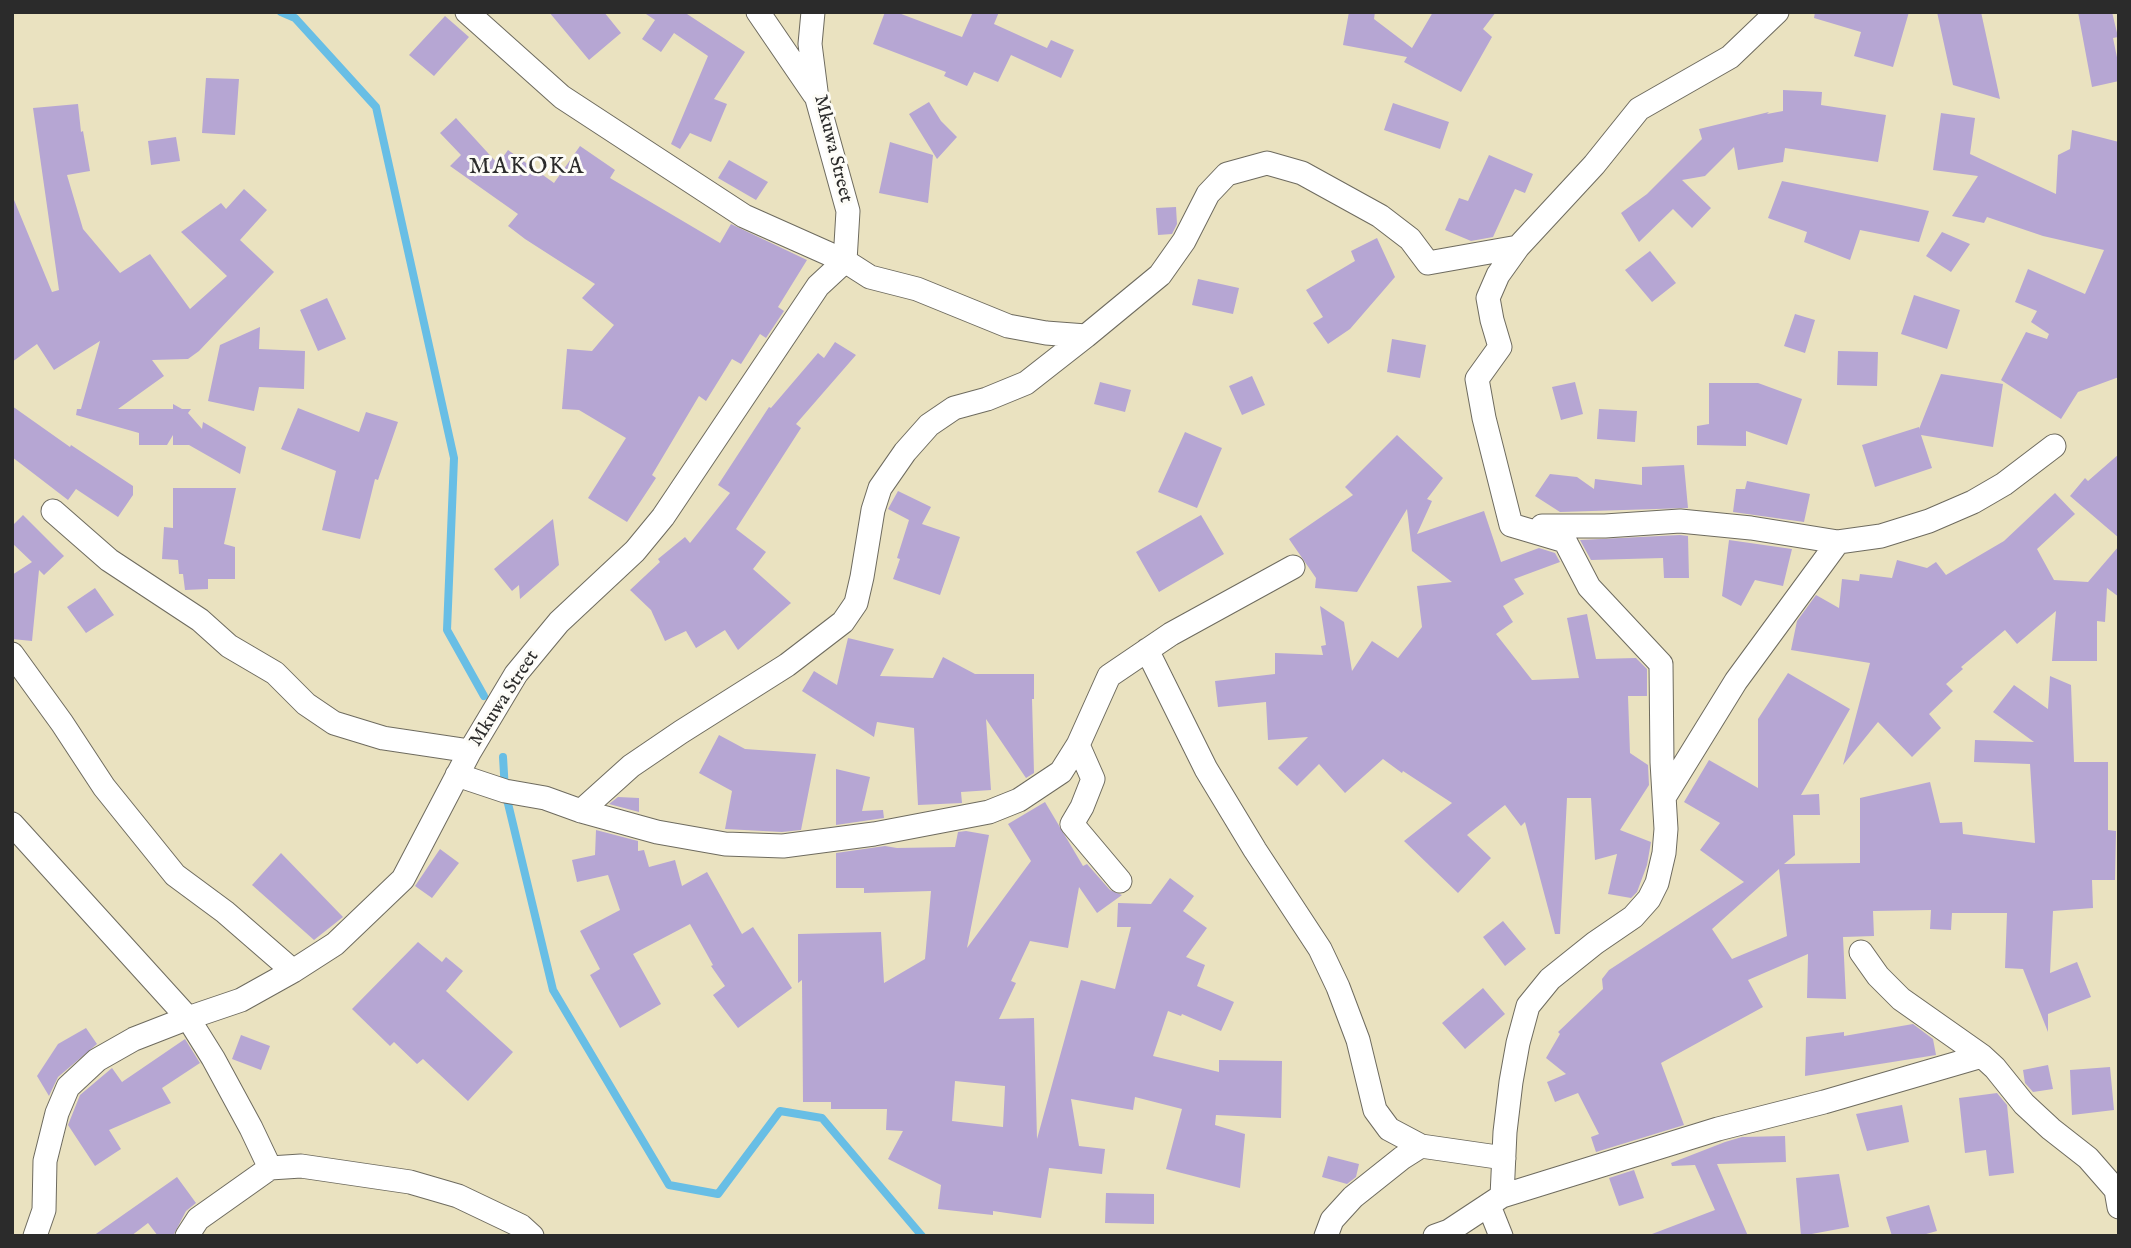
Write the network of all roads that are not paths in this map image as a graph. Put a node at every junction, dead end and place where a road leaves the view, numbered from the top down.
1 (467, 12) edge
2 (758, 12) edge
3 (813, 12) edge
4 (1777, 12) edge
5 (817, 99) junction
6 (1518, 247) junction
7 (845, 261) junction
8 (1086, 336) junction
9 (2054, 446) dead end
10 (52, 511) dead end
11 (1511, 526) junction
12 (1838, 542) junction
13 (1293, 567) dead end
14 (1147, 650) junction
15 (12, 654) edge
16 (1078, 744) junction
17 (470, 751) junction
18 (457, 775) junction
19 (1665, 796) junction
20 (581, 811) junction
21 (12, 824) edge
22 (1120, 881) dead end
23 (1860, 952) dead end
24 (293, 971) junction
25 (188, 1018) junction
26 (1982, 1056) junction
27 (1421, 1146) junction
28 (1504, 1158) junction
29 (270, 1168) junction
30 (1496, 1201) junction
31 (2119, 1207) edge
32 (35, 1236) edge
33 (187, 1236) edge
34 (532, 1236) edge
35 (1326, 1236) edge
36 (1435, 1236) edge
37 (1501, 1236) edge

1 - 7 street
2 - 5 street
3 - 5 street, Mkuwa Street
4 - 6 street
5 - 7 street, Mkuwa Street
6 - 8 street
6 - 11 street
7 - 8 street
7 - 17 street, Mkuwa Street
8 - 20 street
9 - 12 street
10 - 17 street
11 - 12 street
11 - 19 street
12 - 19 street
13 - 14 street
14 - 16 street
14 - 27 street
15 - 24 street
16 - 20 street
16 - 22 street
17 - 18 street, Mkuwa Street
18 - 20 street
18 - 24 street, Mkuwa Street
19 - 28 street
21 - 25 street
23 - 26 street
24 - 25 street, Mkuwa Street
25 - 29 street
25 - 32 street, Mkuwa Street
26 - 30 street
26 - 31 street
27 - 28 street
27 - 35 street
28 - 30 street
29 - 33 street
29 - 34 street
30 - 36 street
30 - 37 street

